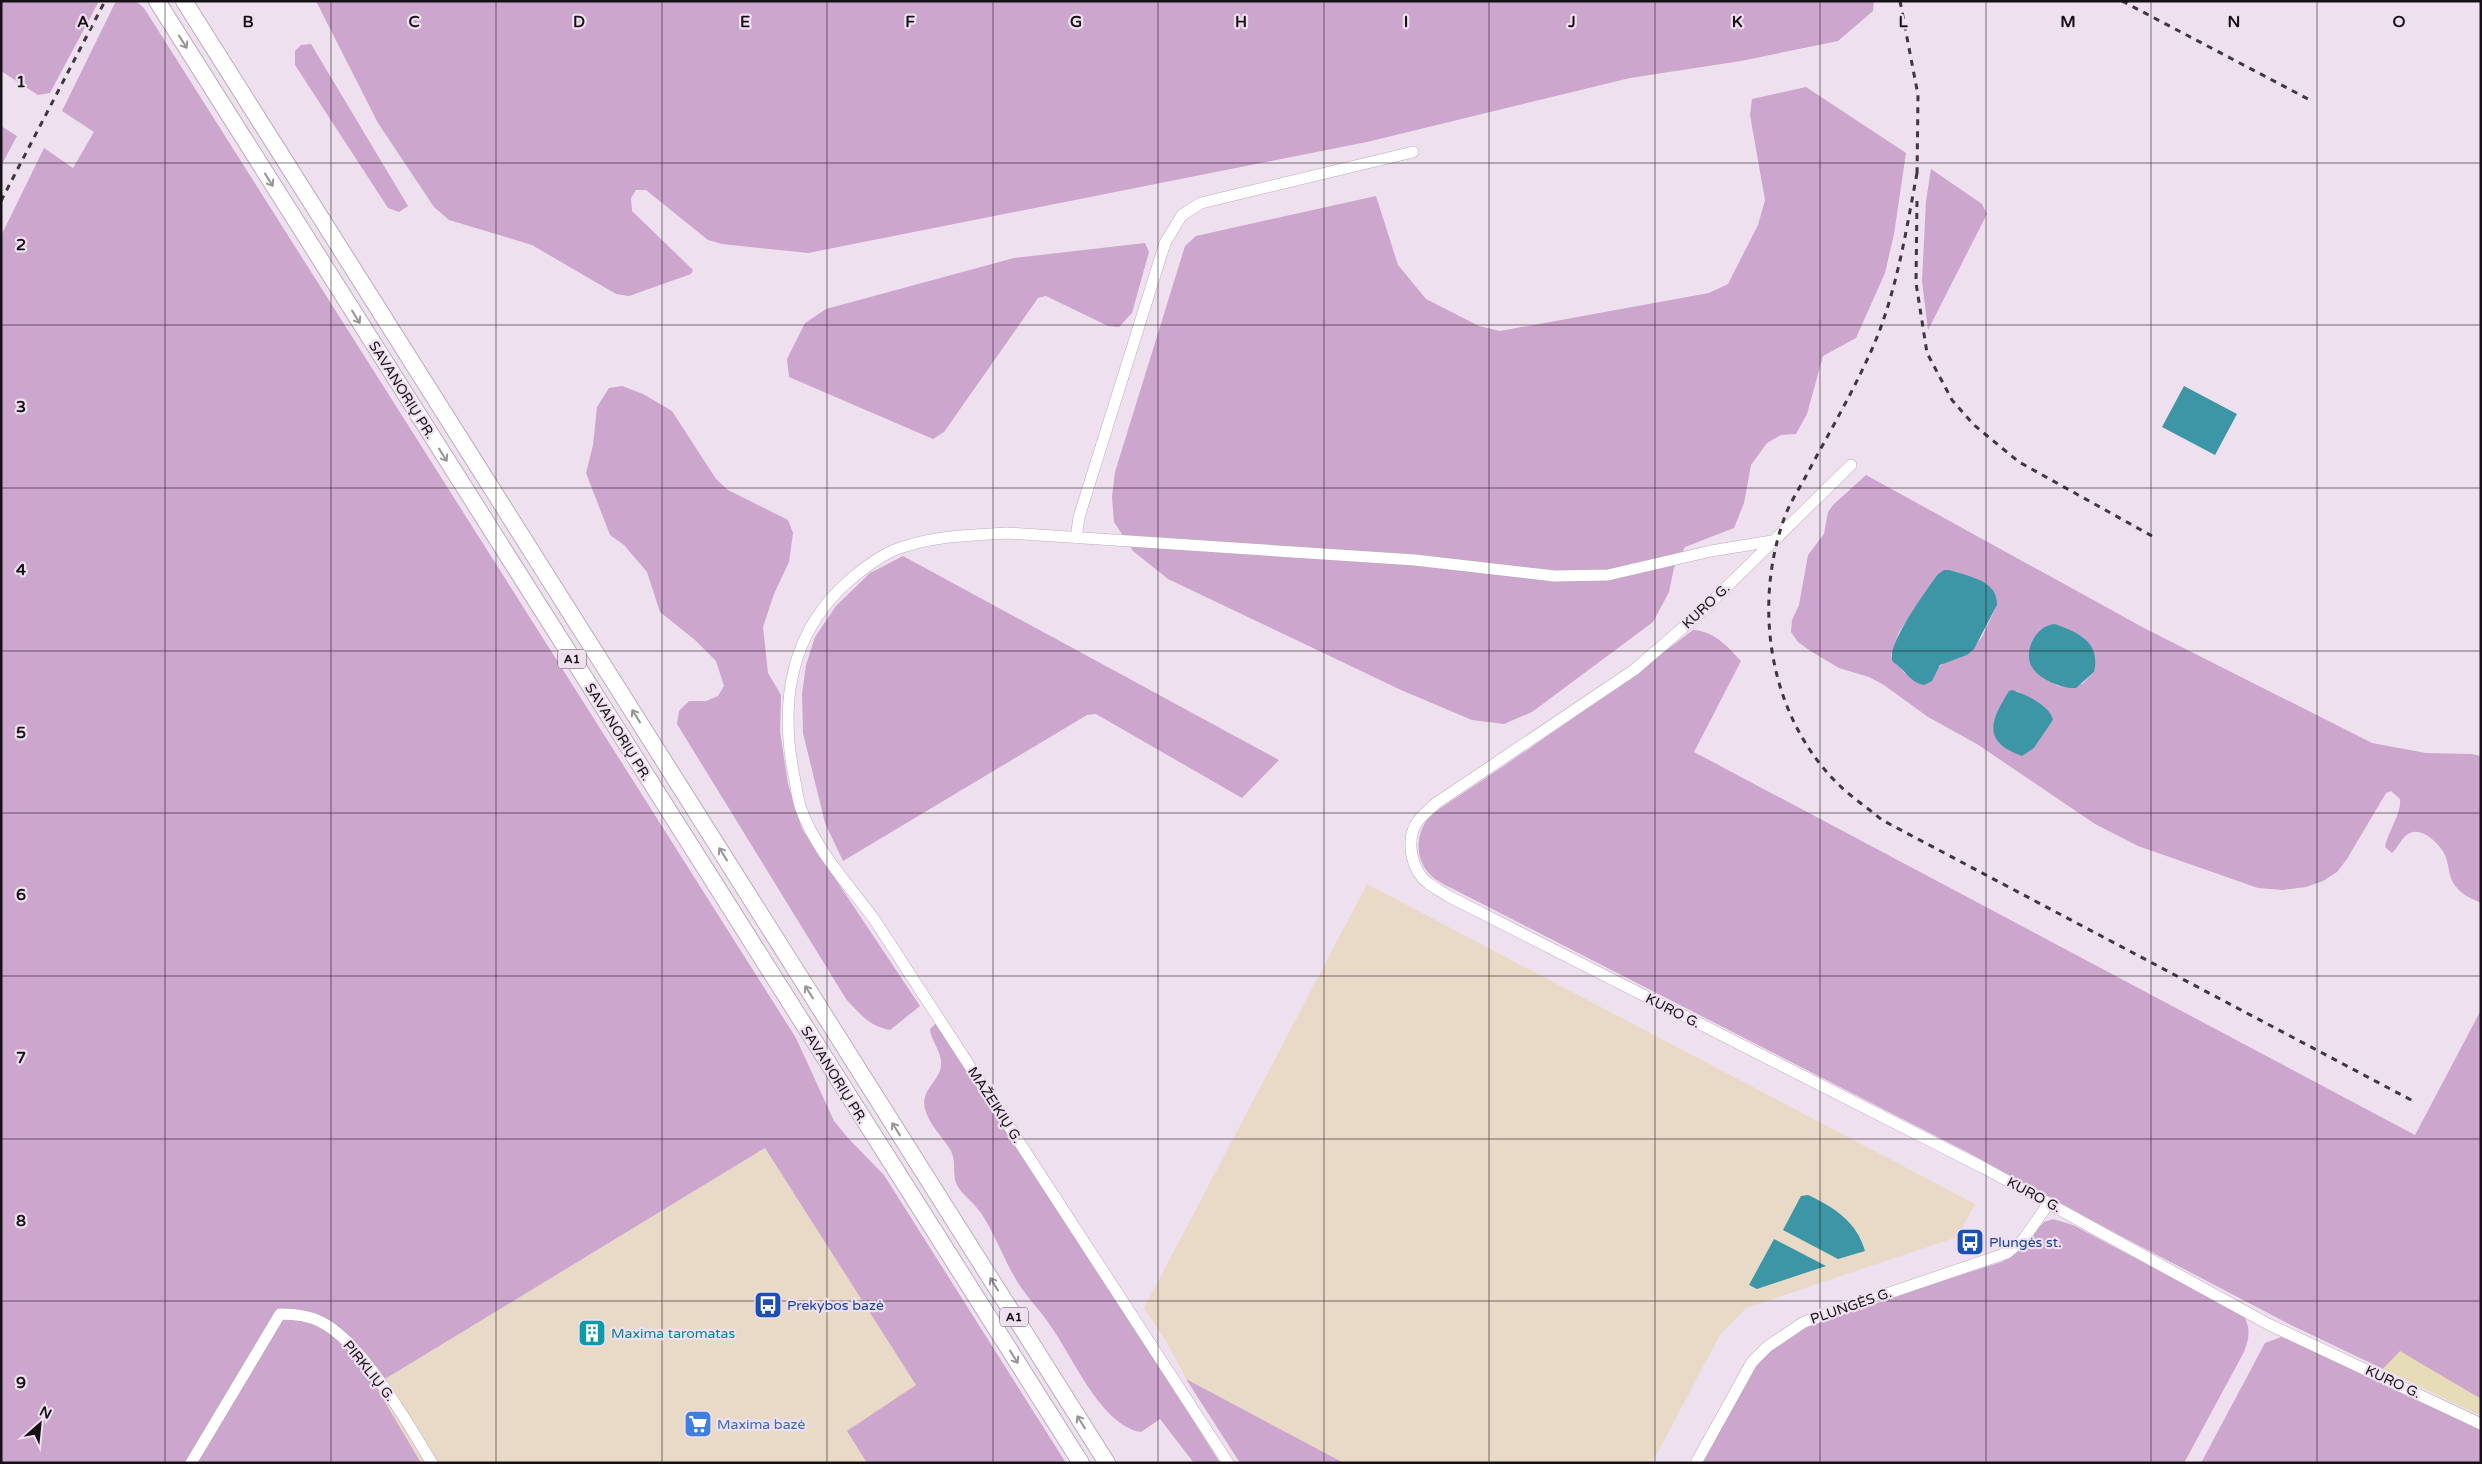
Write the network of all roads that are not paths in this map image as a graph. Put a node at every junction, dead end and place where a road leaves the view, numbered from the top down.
1 (157, 1) edge
2 (184, 1) edge
3 (1413, 152) dead end
4 (1851, 465) dead end
5 (1076, 538) junction
6 (1772, 541) junction
7 (2049, 1203) junction
8 (2481, 1424) edge
9 (191, 1463) edge
10 (432, 1463) edge
11 (1081, 1463) edge
12 (1107, 1463) edge
13 (1228, 1463) edge
14 (1696, 1463) edge

1 -> 11 highway, SAVANORIŲ PR. / A1
12 -> 2 highway, SAVANORIŲ PR. / A1
3 - 5 street
4 - 6 street, KURO G.
5 - 6 street, MAŽEIKIŲ G.
5 - 13 street, MAŽEIKIŲ G.
6 - 7 street, KURO G.
7 - 8 street, KURO G.
7 - 14 street, PLUNGĖS G.
9 - 10 street, PIRKLIŲ G.

